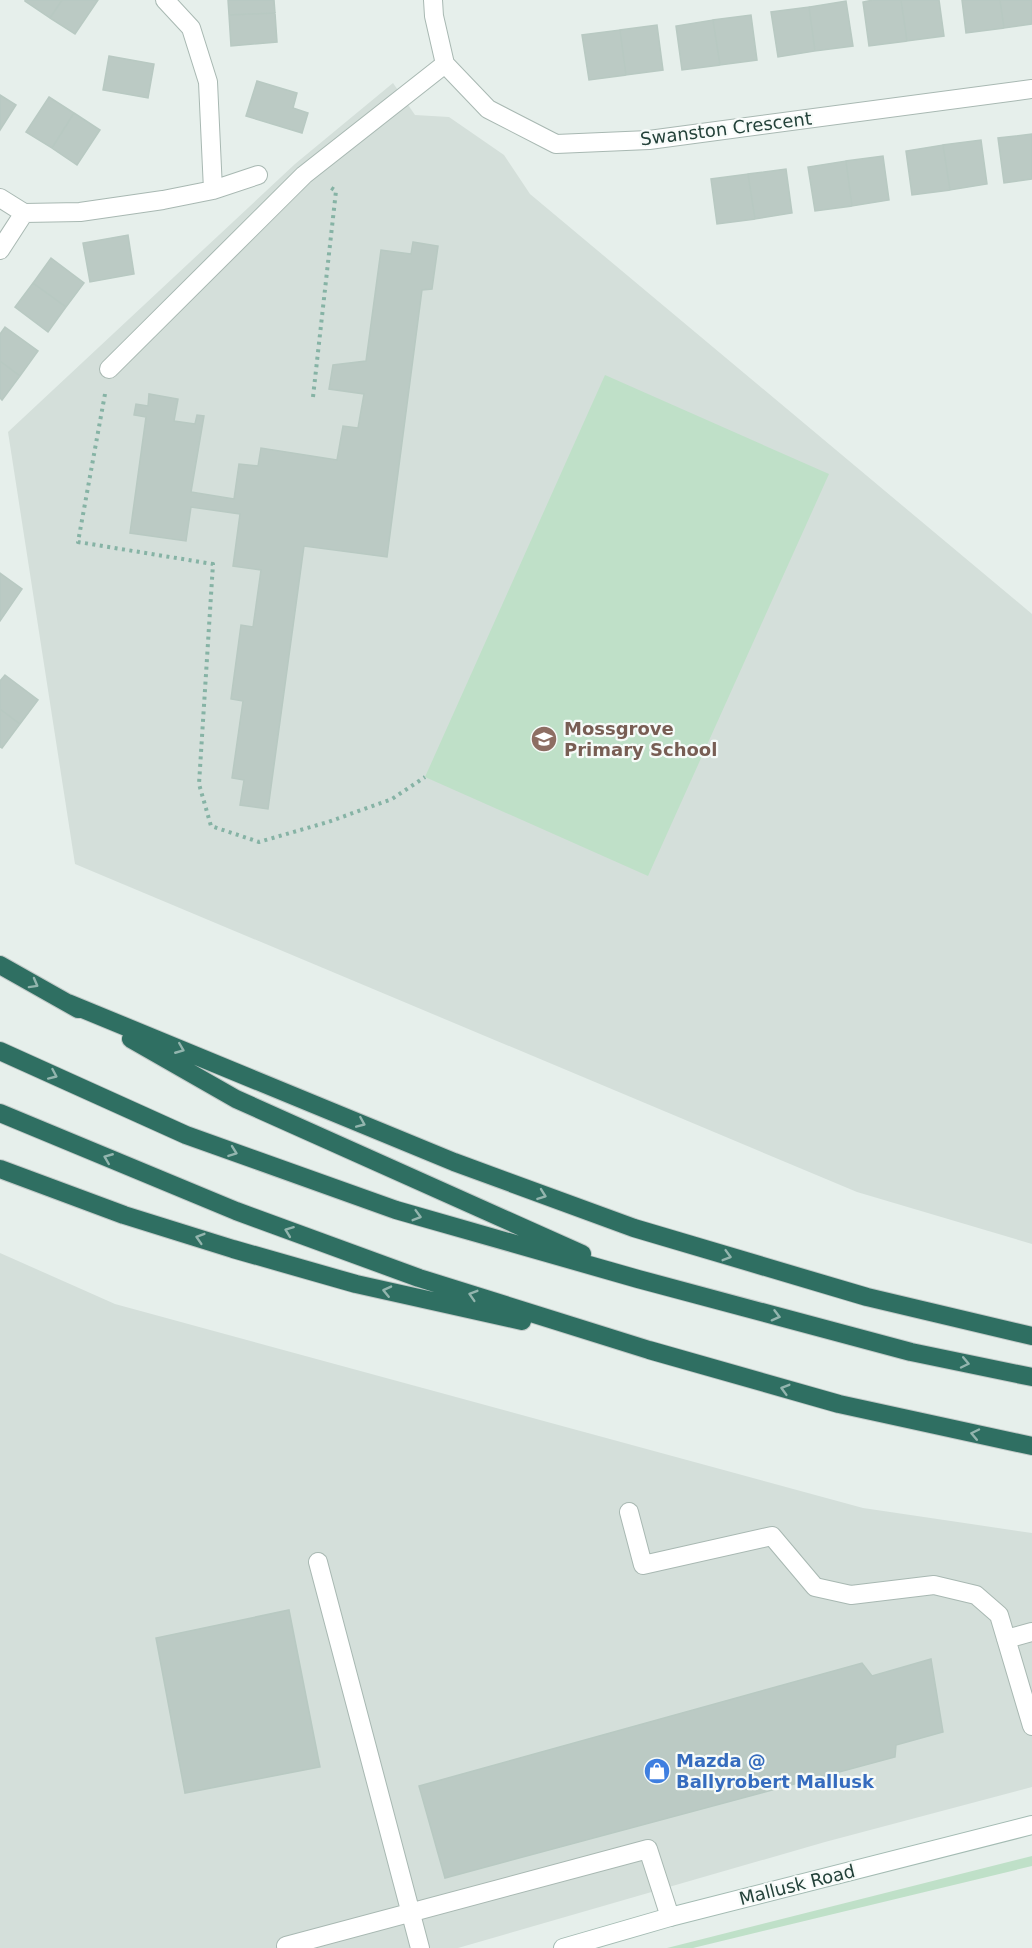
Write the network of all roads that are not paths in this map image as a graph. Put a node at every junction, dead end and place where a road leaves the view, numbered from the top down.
1 (165, 0) edge
2 (433, 0) edge
3 (445, 64) junction
4 (1032, 89) edge
5 (258, 175) dead end
6 (213, 190) junction
7 (0, 198) edge
8 (24, 213) junction
9 (0, 250) edge
10 (109, 369) road end
11 (0, 965) edge
12 (68, 1003) junction
13 (0, 1051) edge
14 (0, 1113) edge
15 (0, 1169) edge
16 (638, 1279) junction
17 (1032, 1336) edge
18 (649, 1350) junction
19 (1032, 1377) edge
20 (1032, 1446) edge
21 (628, 1512) dead end
22 (318, 1562) dead end
23 (1032, 1632) edge
24 (1006, 1638) junction
25 (1032, 1726) edge
26 (1032, 1825) edge
27 (411, 1912) junction
28 (670, 1917) junction
29 (286, 1946) dead end
30 (420, 1948) edge
31 (563, 1948) edge

1 - 6 street
2 - 3 street
3 - 4 street, Swanston Crescent
3 - 10 street
5 - 6 street
6 - 8 street
7 - 8 street
8 - 9 street
11 -> 12 highway
12 - 16 highway
12 -> 17 highway
13 -> 16 highway
18 -> 14 highway
18 -> 15 highway
16 -> 19 highway
20 -> 18 highway
21 - 24 street
22 - 27 street
23 - 24 street
24 - 25 street
26 - 28 street, Mallusk Road
27 - 28 street
27 - 29 street
27 - 30 street
28 - 31 street, Mallusk Road

